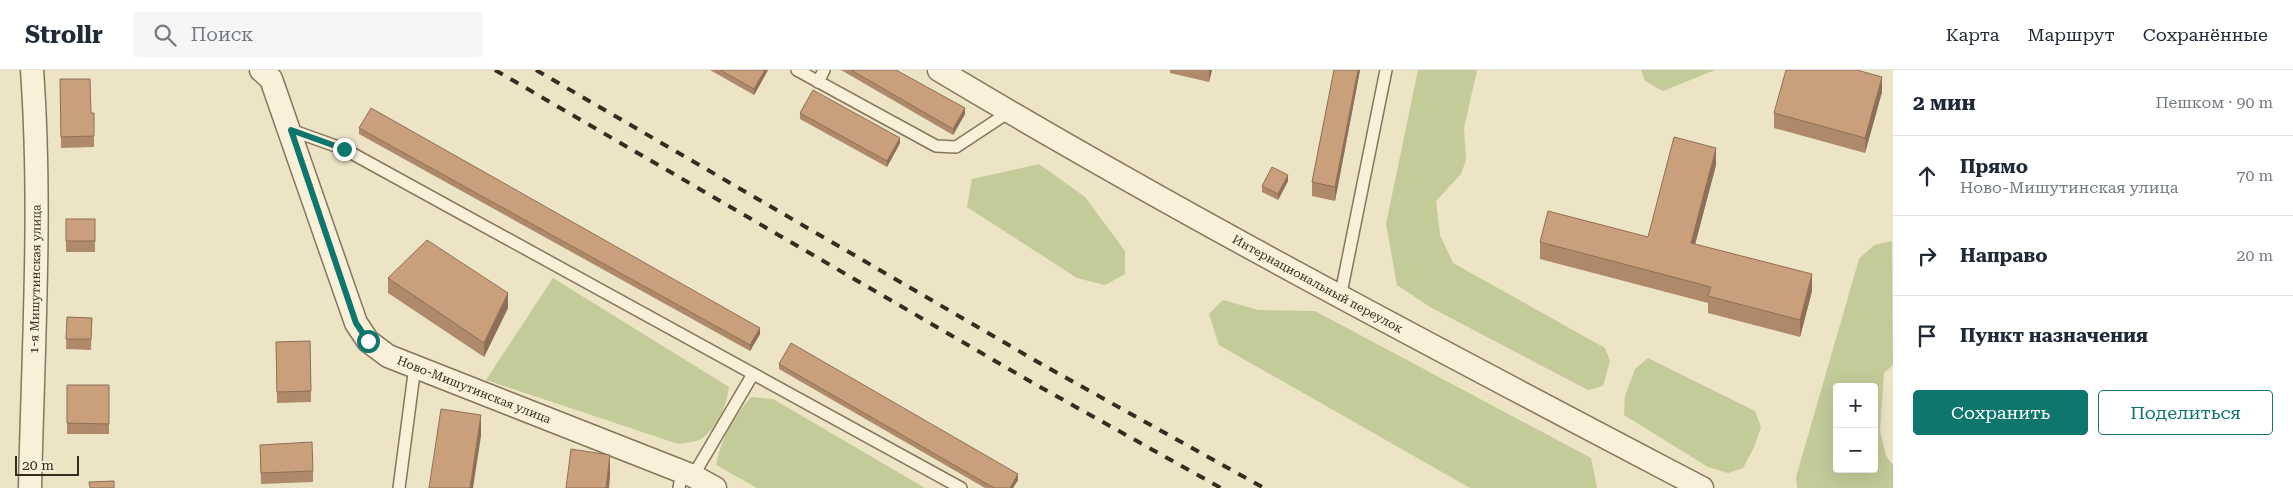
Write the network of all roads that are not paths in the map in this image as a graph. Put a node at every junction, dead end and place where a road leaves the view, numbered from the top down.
1 (32, 70) edge
2 (261, 70) edge
3 (796, 70) edge
4 (824, 70) edge
5 (939, 70) edge
6 (1386, 70) edge
7 (818, 82) junction
8 (1009, 112) junction
9 (291, 130) junction
10 (1340, 298) junction
11 (415, 366) junction
12 (753, 374) junction
13 (685, 478) edge
14 (30, 488) edge
15 (399, 488) edge
16 (715, 488) edge
17 (961, 488) edge
18 (1702, 488) edge

1 - 14 street, 1-я Мишутинская улица
2 - 9 street, Ново-Мишутинская улица
3 - 7 lane
4 - 7 lane
5 - 8 street, Интернациональный переулок
6 - 10 lane
7 - 8 lane
8 - 10 street, Интернациональный переулок
9 - 11 street, Ново-Мишутинская улица
9 - 12 lane
10 - 18 street, Интернациональный переулок
11 - 13 street, Ново-Мишутинская улица
11 - 15 lane
12 - 13 lane
12 - 17 lane
13 - 16 street, Ново-Мишутинская улица

